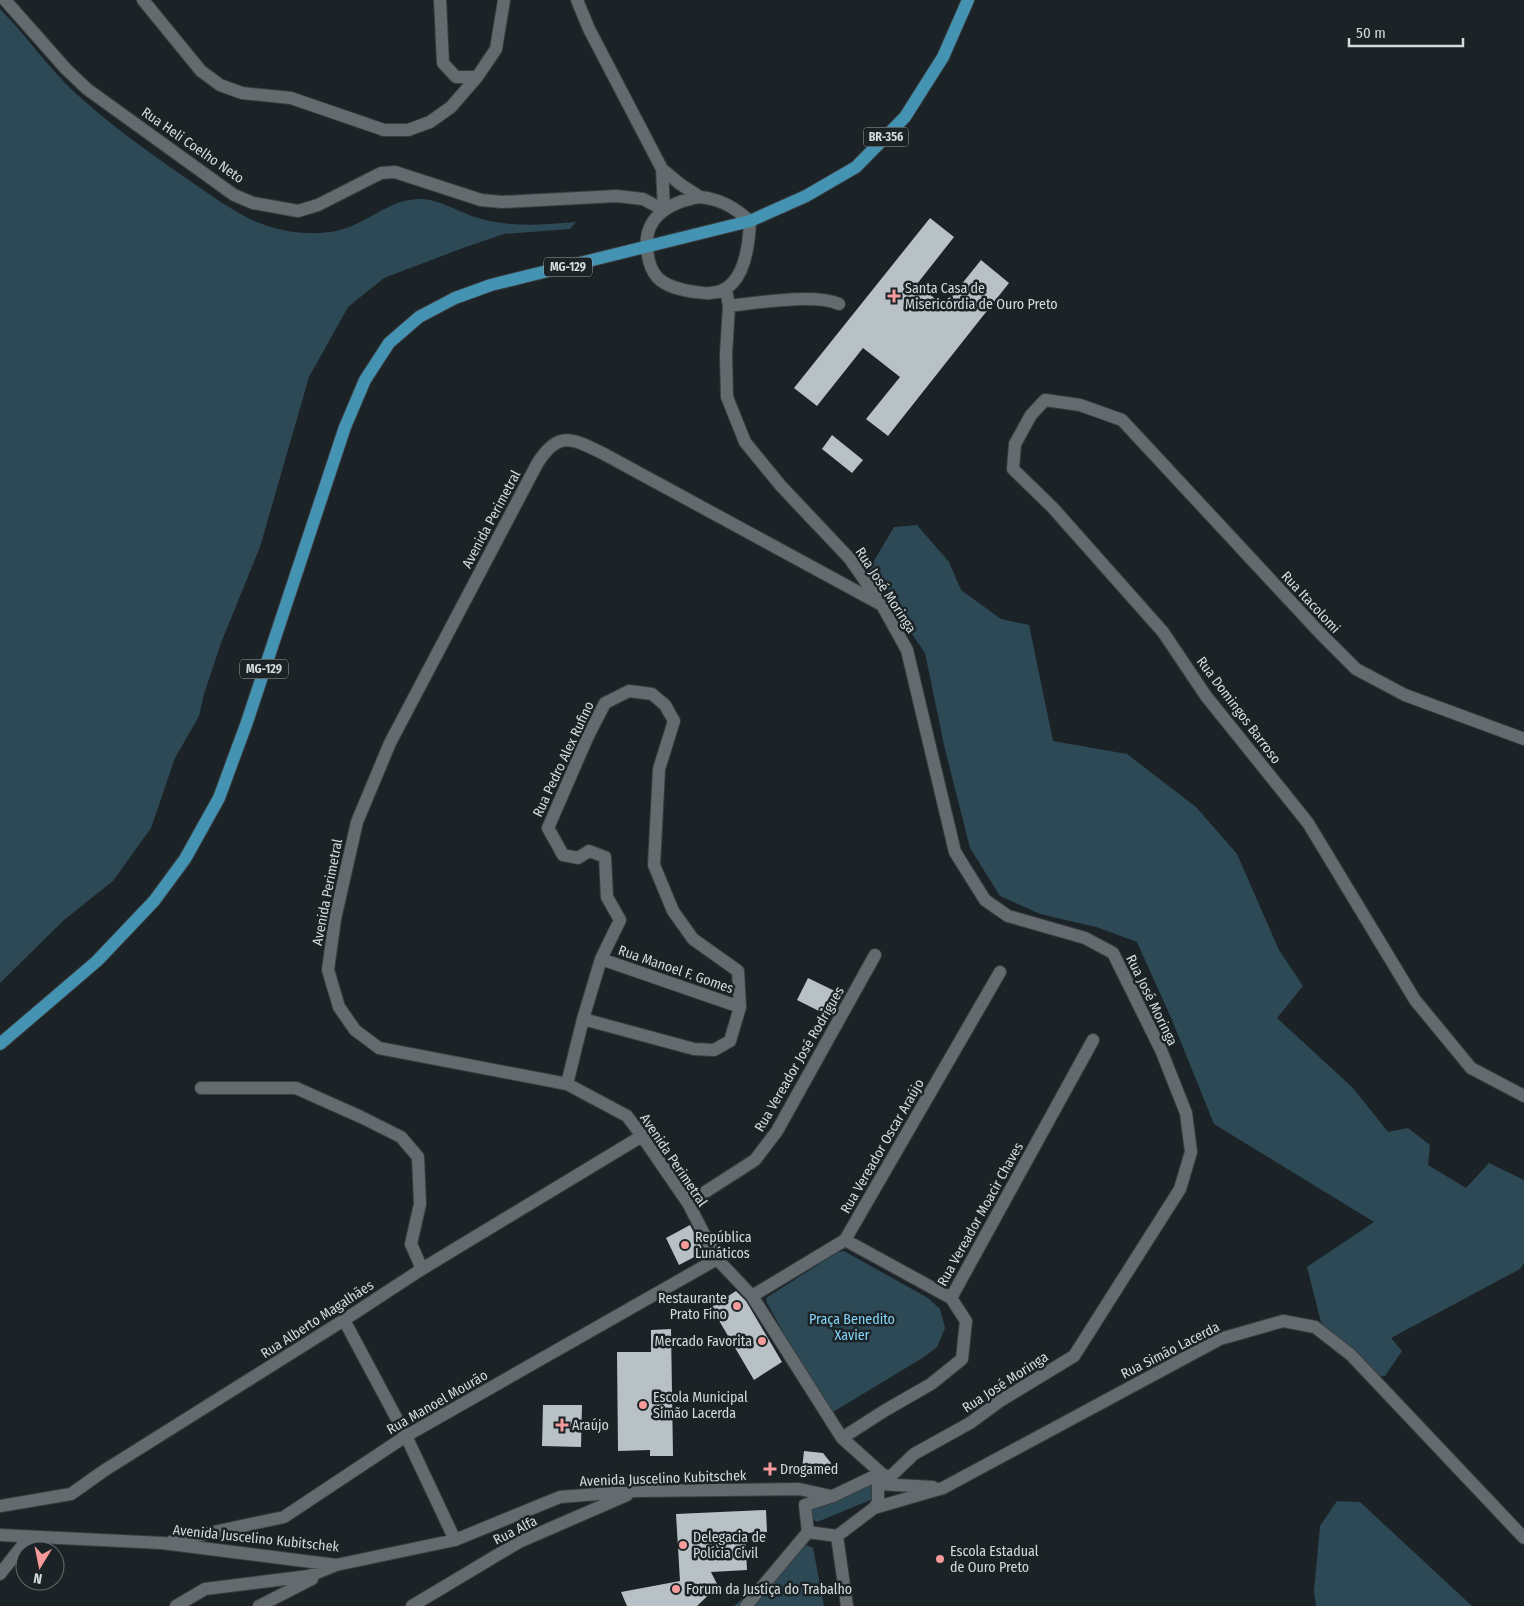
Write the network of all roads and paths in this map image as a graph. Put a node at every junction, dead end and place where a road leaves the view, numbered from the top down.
1 (5, 0) edge
2 (143, 0) edge
3 (440, 0) edge
4 (504, 0) edge
5 (578, 0) edge
6 (968, 0) edge
7 (477, 77) junction
8 (662, 169) junction
9 (700, 197) junction
10 (664, 210) junction
11 (750, 221) junction
12 (646, 248) junction
13 (726, 289) junction
14 (839, 304) dead end
15 (729, 306) junction
16 (1122, 420) joint
17 (882, 605) junction
18 (1524, 739) edge
19 (875, 955) dead end
20 (602, 959) junction
21 (1000, 972) dead end
22 (740, 1007) junction
23 (583, 1019) junction
24 (1093, 1040) dead end
25 (0, 1044) edge
26 (567, 1084) junction
27 (201, 1088) dead end
28 (1524, 1096) edge
29 (642, 1136) junction
30 (688, 1203) junction
31 (845, 1240) junction
32 (717, 1259) junction
33 (422, 1269) junction
34 (752, 1296) junction
35 (951, 1298) junction
36 (344, 1320) junction
37 (406, 1436) junction
38 (842, 1438) junction
39 (882, 1478) junction
40 (943, 1488) junction
41 (799, 1489) junction
42 (636, 1491) junction
43 (833, 1496) junction
44 (805, 1505) junction
45 (0, 1506) edge
46 (874, 1508) junction
47 (808, 1532) junction
48 (0, 1535) edge
49 (837, 1536) junction
50 (29, 1537) junction
51 (1524, 1538) edge
52 (455, 1540) junction
53 (162, 1543) junction
54 (336, 1565) junction
55 (0, 1574) edge
56 (176, 1606) edge
57 (260, 1606) edge
58 (412, 1606) edge
59 (746, 1606) edge
60 (847, 1606) edge

1 - 10 street, Rua Heli Coelho Neto
2 - 7 street
3 - 7 street
4 - 7 street
5 - 8 street
6 - 11 main road, BR-356
8 - 9 street
8 - 10 street
9 - 10 street
9 - 11 street
10 - 12 street
11 - 12 main road, MG-129
11 - 13 street
12 - 13 street
12 - 25 main road, MG-129
13 - 15 street, Rua José Moringa
14 - 15 street
15 - 17 street, Rua José Moringa
16 - 18 street, Rua Itacolomi
16 - 28 street, Rua Domingos Barroso
17 - 26 street, Avenida Perimetral
17 - 39 street, Rua José Moringa
19 - 30 street, Rua Vereador José Rodrigues
20 - 22 street, Rua Manoel F. Gomes
20 - 22 street, Rua Pedro Alex Rufino
20 - 23 street
21 - 31 street, Rua Vereador Oscar Araújo
22 - 23 street, Rua Pedro Alex Rufino
23 - 26 street
24 - 35 street, Rua Vereador Moacir Chaves
26 - 29 street, Avenida Perimetral
27 - 33 street
29 - 30 street, Avenida Perimetral
29 - 33 street, Rua Alberto Magalhães
30 - 32 street, Avenida Perimetral
31 - 34 street, Rua Vereador Oscar Araújo
31 - 35 street
32 - 34 street, Avenida Perimetral
32 - 37 street, Rua Manoel Mourão
33 - 36 street, Rua Alberto Magalhães
34 - 38 street, Avenida Perimetral
35 - 38 street, Rua Vereador Moacir Chaves
36 - 37 street
36 - 45 street, Rua Alberto Magalhães
37 - 52 street
37 - 53 street, Rua Manoel Mourão
38 - 39 street, Avenida Perimetral
39 - 40 street
39 - 43 street
39 - 46 street
40 - 46 street, Rua Simão Lacerda
40 - 51 street, Rua Simão Lacerda
41 - 42 street, Avenida Juscelino Kubitschek
41 - 43 street, Avenida Juscelino Kubitschek
41 - 44 street
42 - 52 street, Avenida Juscelino Kubitschek
42 - 58 street, Rua Alfa
43 - 44 street
44 - 47 street
46 - 49 street
47 - 49 street
47 - 59 street
48 - 50 street, Avenida Juscelino Kubitschek
49 - 60 street
50 - 53 street, Avenida Juscelino Kubitschek
50 - 55 street
52 - 54 street, Avenida Juscelino Kubitschek
53 - 54 street, Avenida Juscelino Kubitschek
54 - 56 street
54 - 57 street

